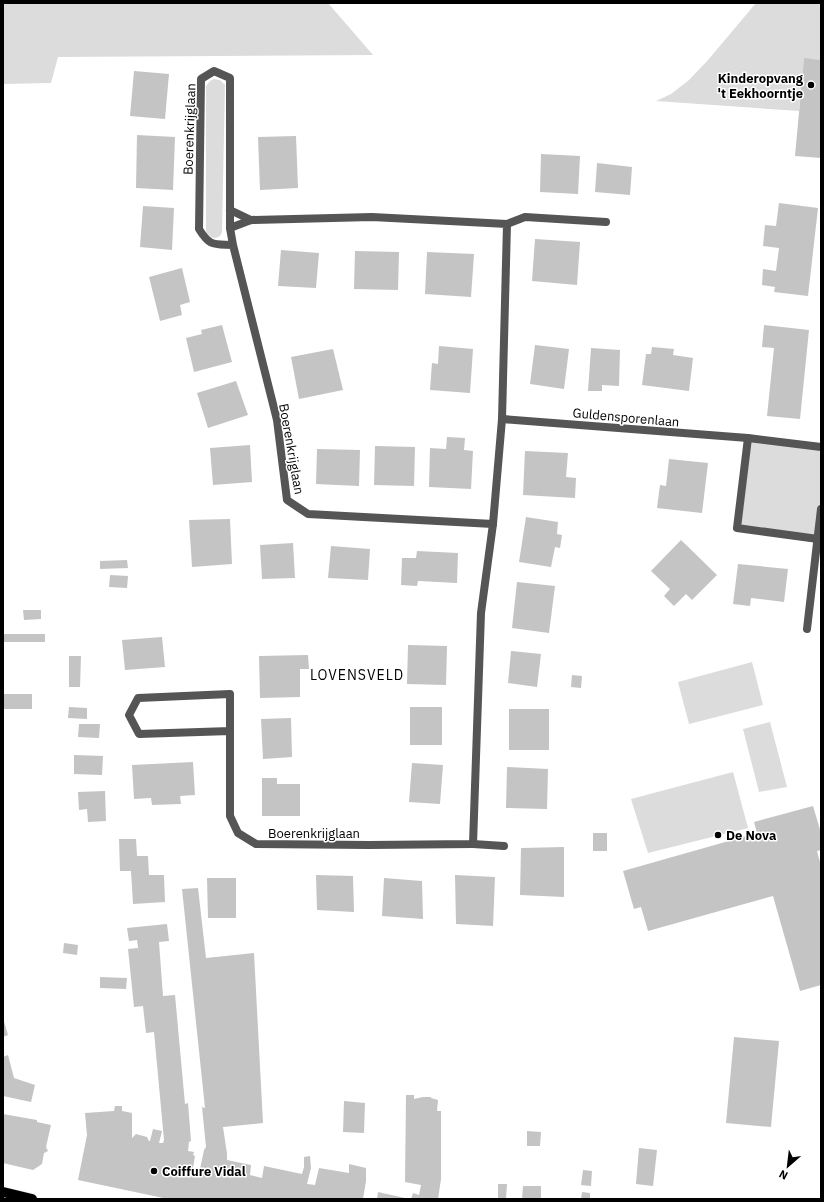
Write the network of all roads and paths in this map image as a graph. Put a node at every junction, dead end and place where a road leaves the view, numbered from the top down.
1 (230, 210) junction
2 (250, 220) junction
3 (606, 222) dead end
4 (507, 224) junction
5 (230, 228) junction
6 (233, 245) junction
7 (502, 419) junction
8 (748, 438) junction
9 (821, 447) edge
10 (821, 509) edge
11 (493, 524) junction
12 (818, 539) junction
13 (807, 629) dead end
14 (230, 731) junction
15 (473, 844) junction
16 (504, 846) dead end
17 (3, 1192) edge
18 (32, 1199) edge

1 - 2 street
1 - 5 street, Boerenkrijglaan
1 - 6 street, Boerenkrijglaan
2 - 4 street
2 - 5 street
3 - 4 street
4 - 7 street
5 - 6 street, Boerenkrijglaan
6 - 11 street, Boerenkrijglaan
7 - 8 street, Guldensporenlaan
7 - 11 street
8 - 9 street, Guldensporenlaan
8 - 12 street
10 - 12 street
11 - 15 street
12 - 13 street
14 - 14 street, Boerenkrijglaan
14 - 15 street, Boerenkrijglaan
15 - 16 street, Boerenkrijglaan
17 - 18 main road

